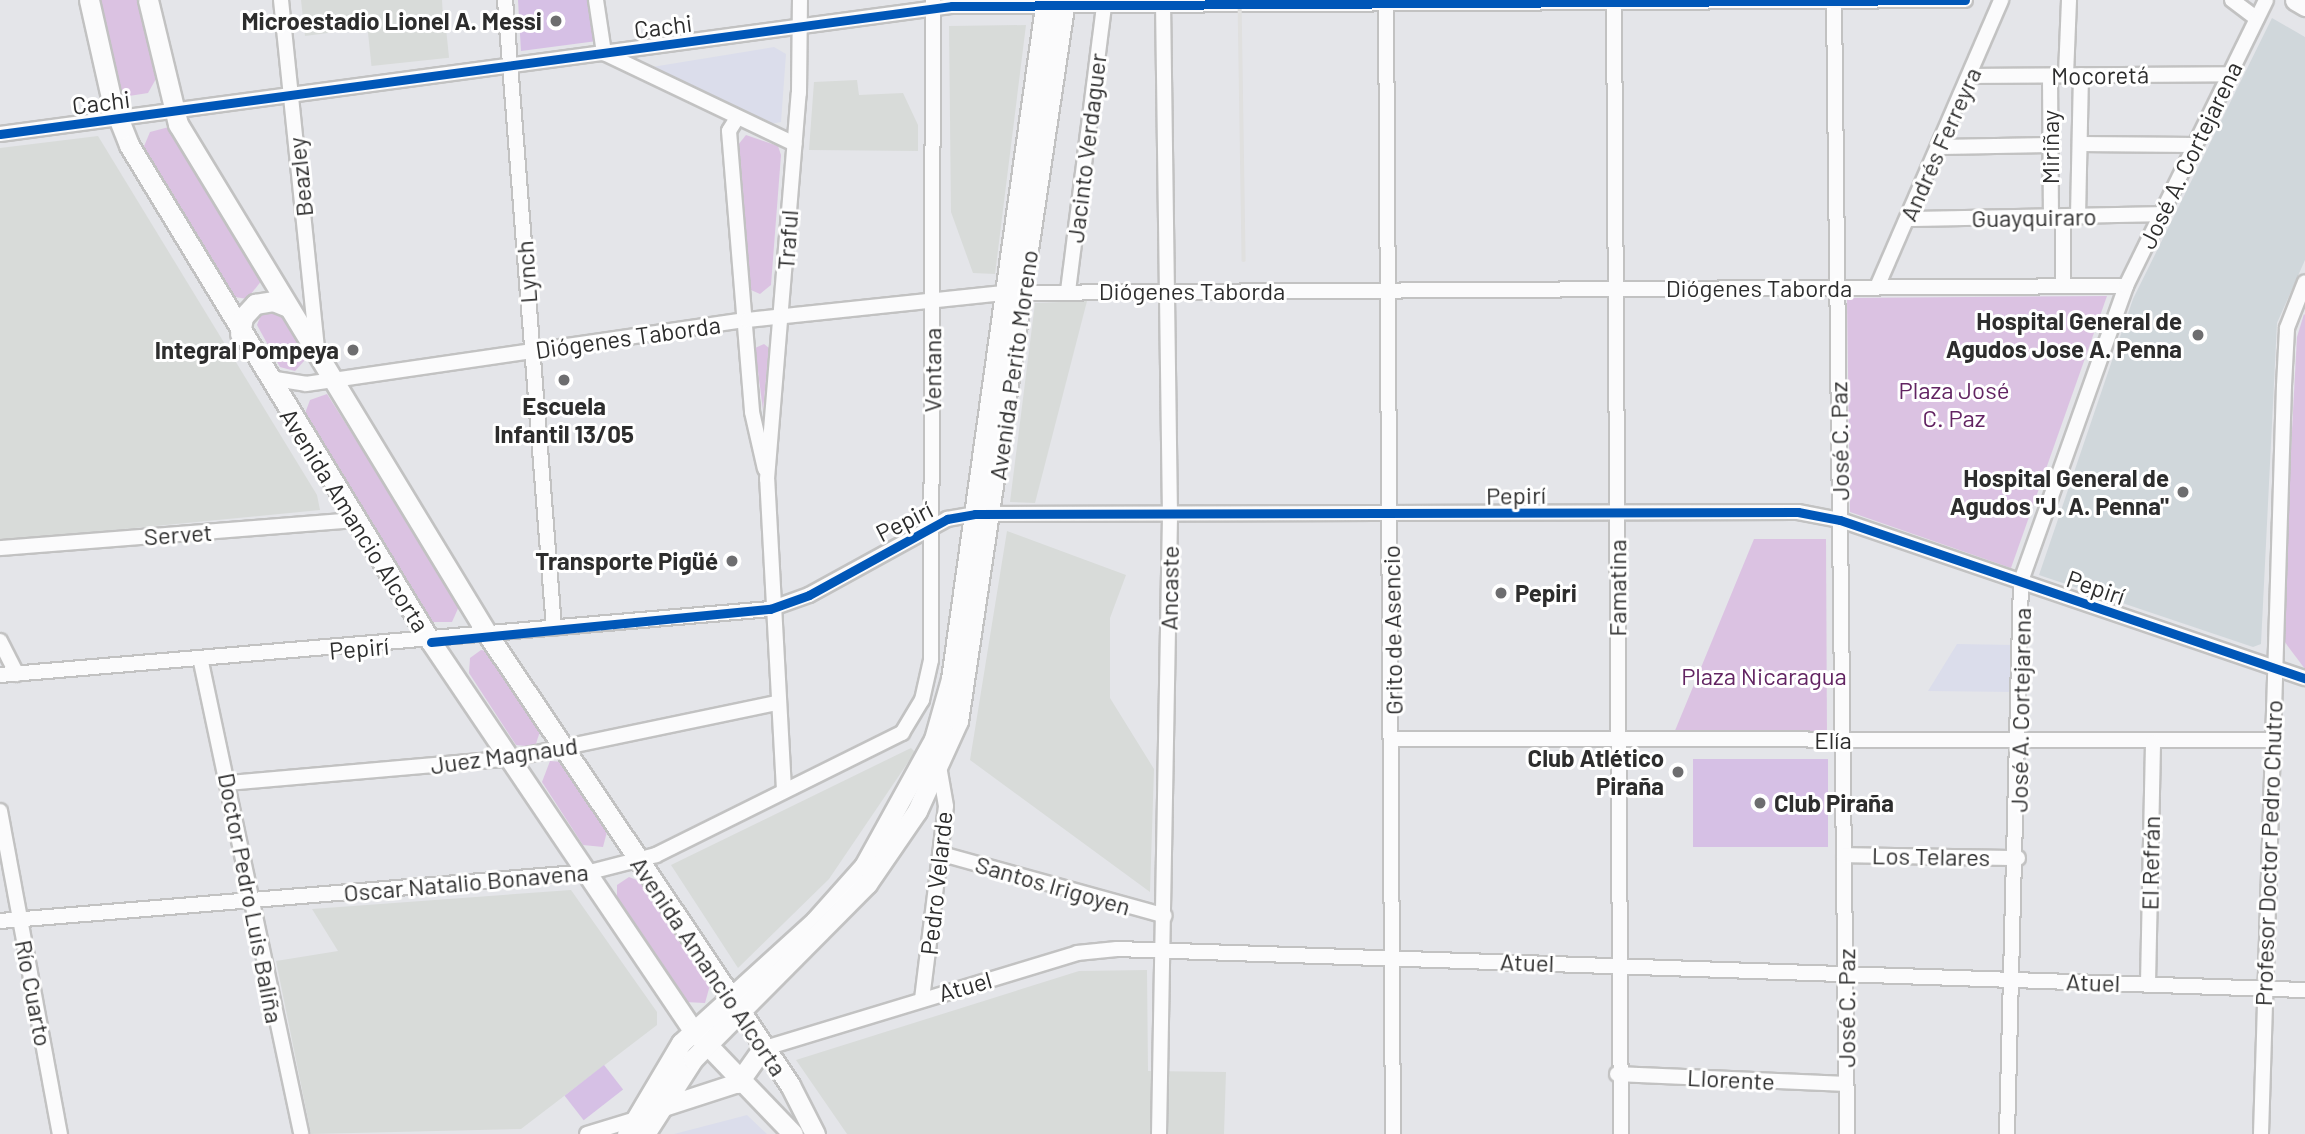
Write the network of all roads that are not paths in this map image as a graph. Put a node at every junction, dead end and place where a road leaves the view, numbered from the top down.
1 (89, 0) edge
2 (148, 0) edge
3 (281, 0) edge
4 (505, 0) edge
5 (596, 0) edge
6 (800, 0) edge
7 (1965, 0) edge
8 (2001, 0) edge
9 (2069, 0) edge
10 (2232, 0) edge
11 (2266, 0) edge
12 (2295, 0) edge
13 (1387, 1) edge
14 (1614, 1) edge
15 (1834, 1) edge
16 (1055, 2) edge
17 (1163, 4) edge
18 (933, 5) edge
19 (1104, 5) junction
20 (2305, 6) edge
21 (2257, 19) junction
22 (802, 28) junction
23 (604, 53) junction
24 (511, 64) junction
25 (2230, 74) junction
26 (2073, 75) junction
27 (1971, 76) junction
28 (2050, 76) junction
29 (291, 96) junction
30 (172, 112) junction
31 (737, 118) junction
32 (116, 119) junction
33 (0, 134) edge
34 (794, 144) junction
35 (2080, 144) junction
36 (2050, 145) junction
37 (2195, 145) junction
38 (1941, 147) junction
39 (2161, 214) junction
40 (2064, 217) junction
41 (1908, 219) junction
42 (2305, 282) edge
43 (2063, 285) junction
44 (2126, 286) junction
45 (1877, 287) junction
46 (1616, 289) junction
47 (1838, 289) junction
48 (1393, 290) junction
49 (1068, 291) junction
50 (1166, 291) junction
51 (1013, 293) junction
52 (932, 298) junction
53 (288, 307) junction
54 (781, 316) junction
55 (747, 320) junction
56 (240, 334) junction
57 (532, 351) junction
58 (317, 354) junction
59 (267, 377) junction
60 (333, 380) junction
61 (767, 479) junction
62 (1617, 512) junction
63 (984, 514) junction
64 (1170, 516) junction
65 (1390, 517) junction
66 (355, 520) junction
67 (1840, 520) junction
68 (933, 526) junction
69 (0, 548) edge
70 (2021, 581) junction
71 (770, 609) junction
72 (554, 628) junction
73 (488, 635) junction
74 (0, 642) edge
75 (431, 642) junction
76 (201, 662) junction
77 (2274, 667) junction
78 (17, 674) junction
79 (0, 675) edge
80 (2305, 678) edge
81 (777, 703) junction
82 (902, 733) joint
83 (1393, 739) junction
84 (1618, 739) junction
85 (1844, 740) junction
86 (2273, 740) junction
87 (2019, 741) junction
88 (2153, 742) junction
89 (565, 748) junction
90 (513, 758) junction
91 (932, 765) junction
92 (228, 783) junction
93 (784, 790) junction
94 (0, 811) edge
95 (942, 854) junction
96 (1844, 855) junction
97 (2018, 858) junction
98 (638, 861) junction
99 (590, 872) junction
100 (248, 902) junction
101 (1164, 916) junction
102 (20, 920) junction
103 (0, 921) edge
104 (1164, 950) junction
105 (1391, 957) junction
106 (1620, 965) junction
107 (1846, 973) junction
108 (2013, 979) junction
109 (2148, 984) junction
110 (2262, 988) junction
111 (2305, 990) edge
112 (922, 999) junction
113 (734, 1002) junction
114 (693, 1030) junction
115 (705, 1045) junction
116 (762, 1049) junction
117 (1617, 1074) junction
118 (738, 1083) junction
119 (1846, 1084) junction
120 (656, 1110) junction
121 (635, 1130) edge
122 (60, 1134) edge
123 (301, 1134) edge
124 (587, 1134) edge
125 (793, 1134) edge
126 (815, 1134) edge
127 (1159, 1134) edge
128 (1393, 1134) edge
129 (1621, 1134) edge
130 (1847, 1134) edge
131 (2007, 1134) edge
132 (2261, 1134) edge

1 - 32 main road, Avenida Amancio Alcorta
2 - 30 main road, Avenida Amancio Alcorta
3 - 29 street, Beazley
4 - 24 street, Lynch
5 - 23 street
6 - 22 street, Traful
7 - 15 street, Cachi
8 - 27 street, Andrés Ferreyra
9 - 26 street, Miriñay
10 - 21 street
11 - 21 street, José A. Cortejarena
12 - 20 main road
13 - 14 street, Cachi
13 - 17 street, Cachi
13 - 48 street, Grito de Asencio
14 - 15 street, Cachi
14 - 46 street, Famatina
15 - 47 street, José C. Paz
16 - 18 street, Cachi
16 - 19 street, Cachi
16 - 51 main road, Avenida Perito Moreno
17 - 19 street, Cachi
17 - 50 street, Ancaste
18 - 22 street, Cachi
18 - 52 street, Ventana
19 - 49 street, Jacinto Verdaguer
21 - 25 street, José A. Cortejarena
22 - 23 street, Cachi
22 - 34 street, Traful
23 - 24 street, Cachi
23 - 31 street
24 - 29 street, Cachi
24 - 57 street, Lynch
25 - 26 street, Mocoretá
25 - 37 street, José A. Cortejarena
26 - 28 street, Mocoretá
26 - 35 street, Miriñay
27 - 28 street, Mocoretá
27 - 38 street, Andrés Ferreyra
28 - 36 street, Miriñay
29 - 30 street, Cachi
29 - 58 street, Beazley
30 - 32 street, Cachi
30 - 53 main road, Avenida Amancio Alcorta
31 - 34 street
31 - 55 street, Traful
32 - 33 street, Cachi
32 - 56 main road, Avenida Amancio Alcorta
34 - 54 street, Traful
35 - 37 street
35 - 40 street, Miriñay
36 - 38 street
36 - 40 street, Miriñay
37 - 39 street, José A. Cortejarena
38 - 41 street, Andrés Ferreyra
39 - 40 street, Guayquiraro
39 - 44 street, José A. Cortejarena
40 - 41 street, Guayquiraro
40 - 43 street, Miriñay
41 - 45 street, Andrés Ferreyra
42 - 77 street, Profesor Doctor Pedro Chutro
43 - 44 street, Diógenes Taborda
43 - 45 street, Diógenes Taborda
44 - 70 street, José A. Cortejarena
45 - 47 street, Diógenes Taborda
46 - 47 street, Diógenes Taborda
46 - 48 street, Diógenes Taborda
46 - 62 street, Famatina
47 - 67 street, José C. Paz
48 - 50 street, Diógenes Taborda
48 - 65 street, Grito de Asencio
49 - 50 street, Diógenes Taborda
49 - 51 street, Diógenes Taborda
50 - 64 street, Ancaste
51 - 52 street, Diógenes Taborda
51 - 63 main road, Avenida Perito Moreno
52 - 54 street, Diógenes Taborda
52 - 68 street, Ventana
53 - 56 main road
53 - 58 main road, Avenida Amancio Alcorta
54 - 55 street, Diógenes Taborda
54 - 61 street, Traful
55 - 57 street, Diógenes Taborda
55 - 61 street, Traful
56 - 59 main road, Avenida Amancio Alcorta
57 - 60 street, Diógenes Taborda
57 - 72 street, Lynch
58 - 60 main road, Avenida Amancio Alcorta
59 - 60 street, Diógenes Taborda
59 - 66 main road, Avenida Amancio Alcorta
60 - 73 main road, Avenida Amancio Alcorta
61 - 71 street, Traful
62 - 65 street, Pepirí
62 - 67 street, Pepirí
62 - 84 street, Famatina
63 - 64 street, Pepirí
63 - 68 street, Pepirí
63 - 91 main road, Avenida Perito Moreno
64 - 65 street, Pepirí
64 - 101 street, Ancaste
65 - 83 street, Grito de Asencio
66 - 69 street, Servet
66 - 75 main road, Avenida Amancio Alcorta
67 - 70 street, Pepirí
67 - 85 street, José C. Paz
68 - 71 street, Pepirí
68 - 82 street, Ventana
70 - 77 street, Pepirí
70 - 87 street, José A. Cortejarena
71 - 72 street, Pepirí
71 - 81 street, Traful
72 - 73 street, Pepirí
73 - 75 street, Pepirí
73 - 89 main road, Avenida Amancio Alcorta
74 - 78 street
75 - 76 street, Pepirí
75 - 90 main road, Avenida Amancio Alcorta
76 - 78 street, Pepirí
76 - 92 street, Doctor Pedro Luis Baliña
77 - 80 street, Pepirí
77 - 86 street, Profesor Doctor Pedro Chutro
78 - 79 street, Pepirí
81 - 89 street, Juez Magnaud
81 - 93 street, Traful
82 - 93 street, Oscar Natalio Bonavena
83 - 84 street, Elía
83 - 105 street, Grito de Asencio
84 - 85 street, Elía
84 - 106 street, Famatina
85 - 87 street, Elía
85 - 96 street, José C. Paz
86 - 88 street, Elía
86 - 110 street, Profesor Doctor Pedro Chutro
87 - 88 street, Elía
87 - 97 street, José A. Cortejarena
88 - 109 street, El Refrán
89 - 90 street, Juez Magnaud
89 - 98 main road, Avenida Amancio Alcorta
90 - 92 street, Juez Magnaud
90 - 99 main road, Avenida Amancio Alcorta
91 - 95 street, Pedro Velarde
91 - 113 main road, Avenida Perito Moreno
92 - 100 street, Doctor Pedro Luis Baliña
93 - 98 street, Oscar Natalio Bonavena
94 - 102 street, Río Cuarto
95 - 101 street, Santos Irigoyen
95 - 112 street, Pedro Velarde
96 - 97 street, Los Telares
96 - 107 street, José C. Paz
97 - 108 street, José A. Cortejarena
98 - 99 street, Oscar Natalio Bonavena
98 - 113 main road, Avenida Amancio Alcorta
99 - 100 street, Oscar Natalio Bonavena
99 - 114 main road, Avenida Amancio Alcorta
100 - 102 street, Oscar Natalio Bonavena
100 - 123 street, Doctor Pedro Luis Baliña
101 - 104 street, Ancaste
102 - 103 street, Oscar Natalio Bonavena
102 - 122 street, Río Cuarto
104 - 105 street, Atuel
104 - 112 street, Atuel
104 - 127 street, Ancaste
105 - 106 street, Atuel
105 - 128 street, Grito de Asencio
106 - 107 street, Atuel
106 - 117 street, Famatina
107 - 108 street, Atuel
107 - 119 street, José C. Paz
108 - 109 street, Atuel
108 - 131 street, José A. Cortejarena
109 - 110 street, Atuel
110 - 111 street, Atuel
110 - 132 street, Profesor Doctor Pedro Chutro
112 - 116 street, Atuel
113 - 114 main road
113 - 115 main road
113 - 116 main road, Avenida Amancio Alcorta
114 - 115 main road, Avenida Amancio Alcorta
114 - 121 main road
115 - 118 main road, Avenida Amancio Alcorta
115 - 120 main road
116 - 118 main road
116 - 126 main road, Avenida Amancio Alcorta
117 - 119 street, Llorente
117 - 129 street, Famatina
118 - 120 street
118 - 125 main road, Avenida Amancio Alcorta
119 - 130 street, José C. Paz
120 - 121 main road
121 - 124 street

